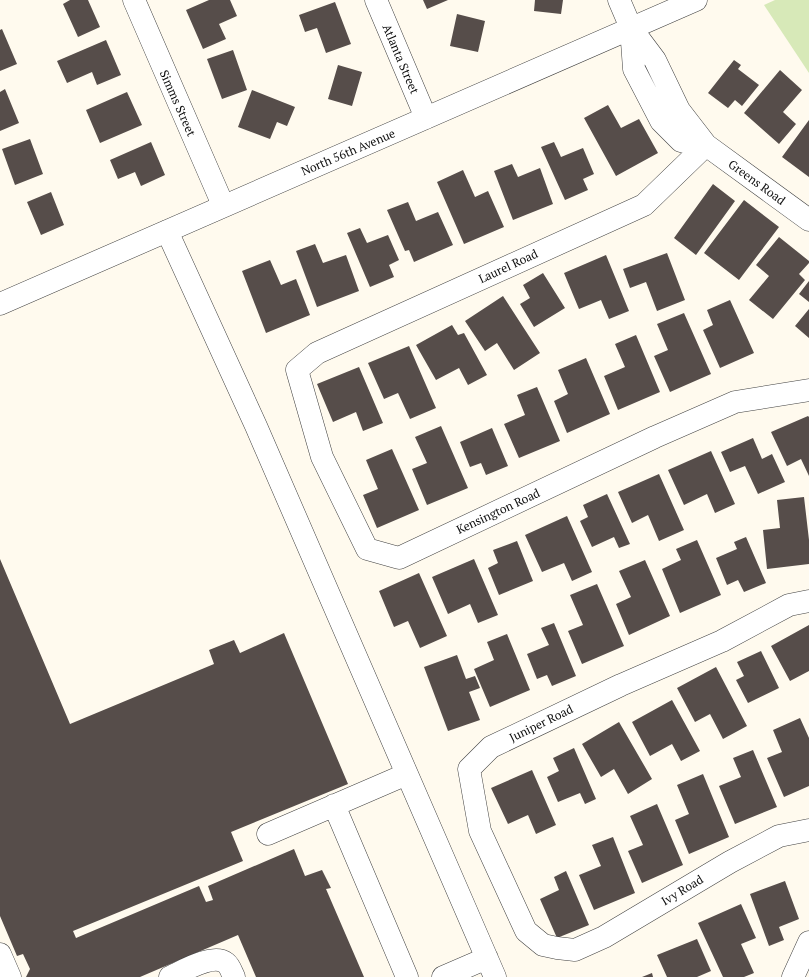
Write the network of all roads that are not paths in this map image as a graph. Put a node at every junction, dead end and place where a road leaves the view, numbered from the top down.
1 (134, 0) edge
2 (376, 0) edge
3 (619, 0) edge
4 (696, 0) edge
5 (631, 28) junction
6 (675, 102) junction
7 (656, 112) junction
8 (426, 118) junction
9 (706, 145) junction
10 (223, 206) junction
11 (809, 220) edge
12 (167, 231) junction
13 (2, 297) edge
14 (297, 370) joint
15 (809, 390) edge
16 (809, 601) edge
17 (407, 774) junction
18 (334, 805) junction
19 (809, 830) edge
20 (268, 834) dead end
21 (809, 942) edge
22 (557, 948) joint
23 (0, 955) edge
24 (491, 967) edge
25 (10, 977) edge
26 (170, 977) edge
27 (234, 977) edge
28 (407, 977) edge
29 (443, 977) edge
30 (793, 977) edge

1 - 10 street, Simms Street
2 - 8 street, Atlanta Street
3 - 5 street
4 - 5 street, North 56th Avenue
5 - 6 street, Greens Road
5 - 7 street, Greens Road
5 - 8 street, North 56th Avenue
6 - 7 street
6 - 9 street, Greens Road
7 - 9 street, Greens Road
8 - 10 street, North 56th Avenue
9 - 11 street, Greens Road
9 - 14 street, Laurel Road
10 - 12 street, North 56th Avenue
12 - 13 street, North 56th Avenue
12 - 17 street
14 - 15 street, Kensington Road
16 - 22 street, Juniper Road
17 - 18 street
17 - 24 street
18 - 20 street
18 - 28 street
19 - 22 street, Ivy Road
21 - 30 street
23 - 25 street
24 - 29 street
26 - 27 street

